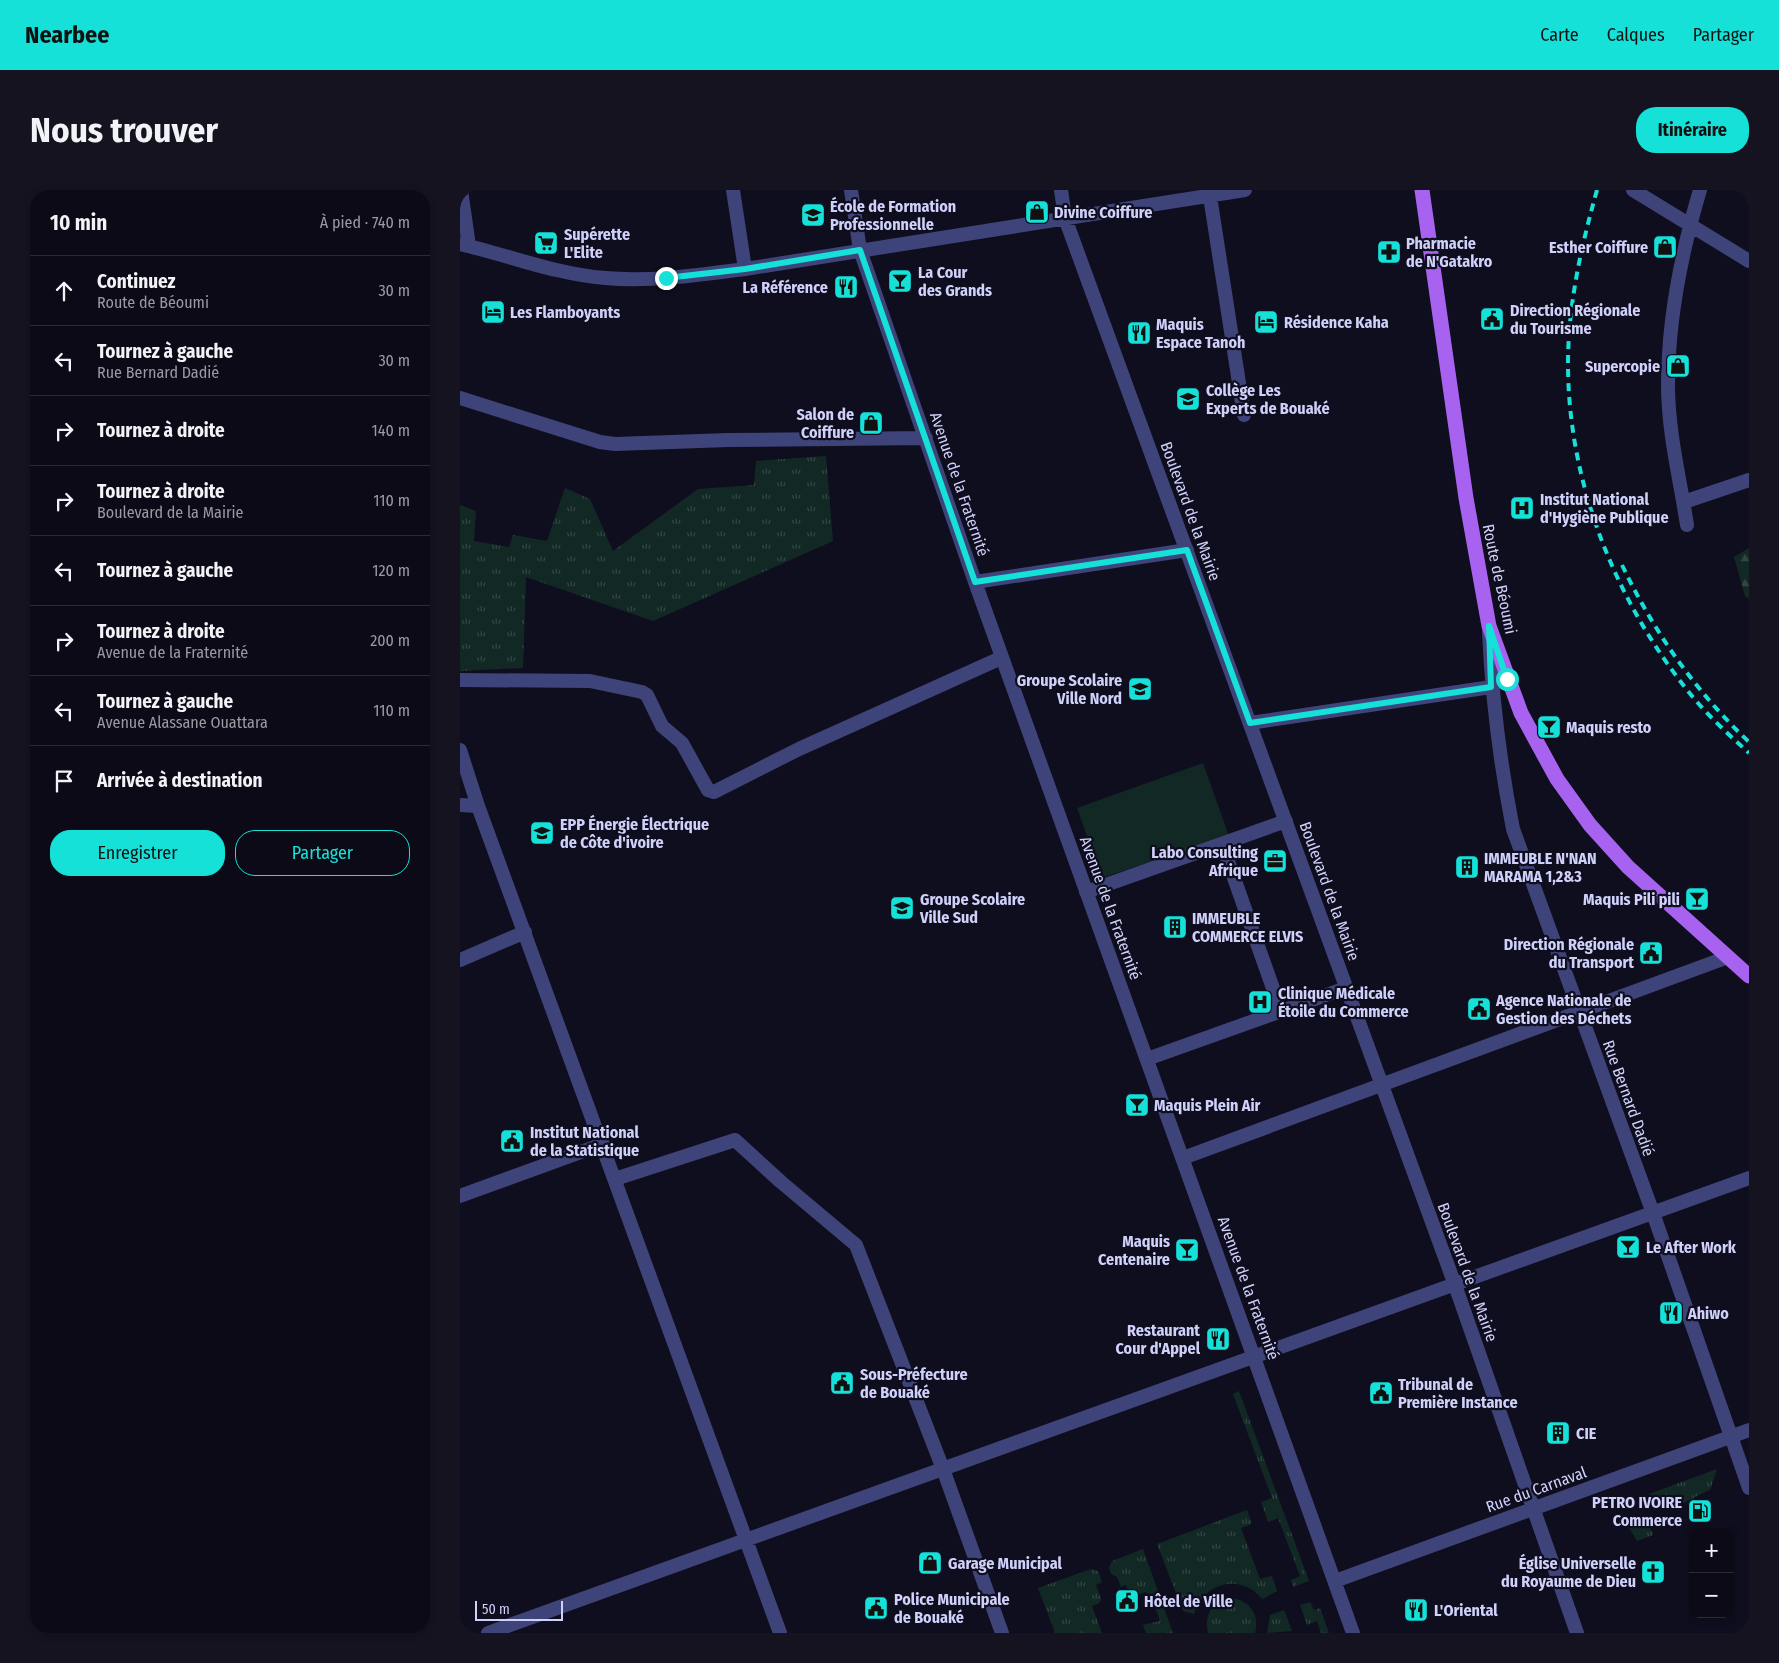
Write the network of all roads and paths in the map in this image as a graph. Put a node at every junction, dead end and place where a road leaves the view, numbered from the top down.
1 (461, 190) edge
2 (733, 190) edge
3 (851, 190) edge
4 (1061, 190) edge
5 (1245, 190) edge
6 (1422, 190) edge
7 (1633, 190) edge
8 (1700, 190) edge
9 (1209, 193) edge
10 (1065, 218) junction
11 (1690, 224) junction
12 (464, 245) edge
13 (860, 250) junction
14 (1749, 261) edge
15 (745, 269) junction
16 (460, 398) edge
17 (1244, 415) dead end
18 (926, 438) junction
19 (1749, 480) edge
20 (1684, 502) junction
21 (1687, 525) dead end
22 (1187, 550) junction
23 (975, 582) junction
24 (1489, 626) junction
25 (1001, 658) junction
26 (460, 680) edge
27 (1491, 687) junction
28 (1250, 723) junction
29 (460, 750) edge
30 (460, 805) edge
31 (478, 806) junction
32 (1286, 821) junction
33 (1222, 844) junction
34 (1086, 892) junction
35 (525, 932) junction
36 (1728, 957) junction
37 (460, 960) edge
38 (1749, 976) edge
39 (1346, 988) junction
40 (1281, 1011) junction
41 (1579, 1012) junction
42 (1147, 1059) junction
43 (1382, 1085) junction
44 (603, 1144) junction
45 (1183, 1158) junction
46 (1749, 1178) edge
47 (615, 1179) junction
48 (460, 1196) edge
49 (1653, 1213) junction
50 (1454, 1284) junction
51 (1255, 1356) junction
52 (1749, 1430) edge
53 (1730, 1436) junction
54 (943, 1469) junction
55 (1749, 1488) edge
56 (1533, 1509) junction
57 (747, 1540) junction
58 (1334, 1581) junction
59 (488, 1633) edge
60 (780, 1633) edge
61 (1002, 1633) edge
62 (1353, 1633) edge
63 (1577, 1633) edge

1 - 12 street
2 - 15 street
3 - 13 street, Avenue de la Fraternité
4 - 10 street, Boulevard de la Mairie
5 - 9 street
6 - 24 main road, Route de Béoumi
7 - 11 street
8 - 11 street
9 - 10 street
9 - 17 street
10 - 13 street
10 - 22 street, Boulevard de la Mairie
11 - 14 street
11 - 20 street
12 - 15 street
13 - 15 street
13 - 18 street, Avenue de la Fraternité
16 - 18 street
18 - 23 street, Avenue de la Fraternité
19 - 20 street
20 - 21 street
22 - 23 street
22 - 28 street, Boulevard de la Mairie
23 - 25 street, Avenue de la Fraternité
24 - 27 street, Rue Bernard Dadié
24 - 36 main road, Route de Béoumi
25 - 26 street
25 - 34 street, Avenue de la Fraternité
27 - 28 street
27 - 41 street, Rue Bernard Dadié
28 - 32 street, Boulevard de la Mairie
29 - 31 street
30 - 31 street
31 - 35 street
32 - 33 street
32 - 39 street, Boulevard de la Mairie
33 - 34 street
33 - 40 street
34 - 42 street, Avenue de la Fraternité
35 - 37 street
35 - 44 street
36 - 38 main road, Route de Béoumi
36 - 41 street
39 - 40 street
39 - 43 street, Boulevard de la Mairie
40 - 42 street
41 - 43 street
41 - 49 street, Rue Bernard Dadié
42 - 45 street, Avenue de la Fraternité
43 - 45 street
43 - 50 street, Boulevard de la Mairie
44 - 47 street
44 - 48 street
45 - 51 street, Avenue de la Fraternité
46 - 49 street
47 - 54 street
47 - 57 street
49 - 50 street
49 - 53 street, Rue Bernard Dadié
50 - 51 street
50 - 56 street, Boulevard de la Mairie
51 - 54 street
51 - 58 street, Avenue de la Fraternité
52 - 53 street, Rue du Carnaval
53 - 55 street, Rue Bernard Dadié
53 - 56 street, Rue du Carnaval
54 - 57 street
54 - 61 street
56 - 58 street, Rue du Carnaval
56 - 63 street, Boulevard de la Mairie
57 - 59 street
57 - 60 street
58 - 62 street, Avenue de la Fraternité

